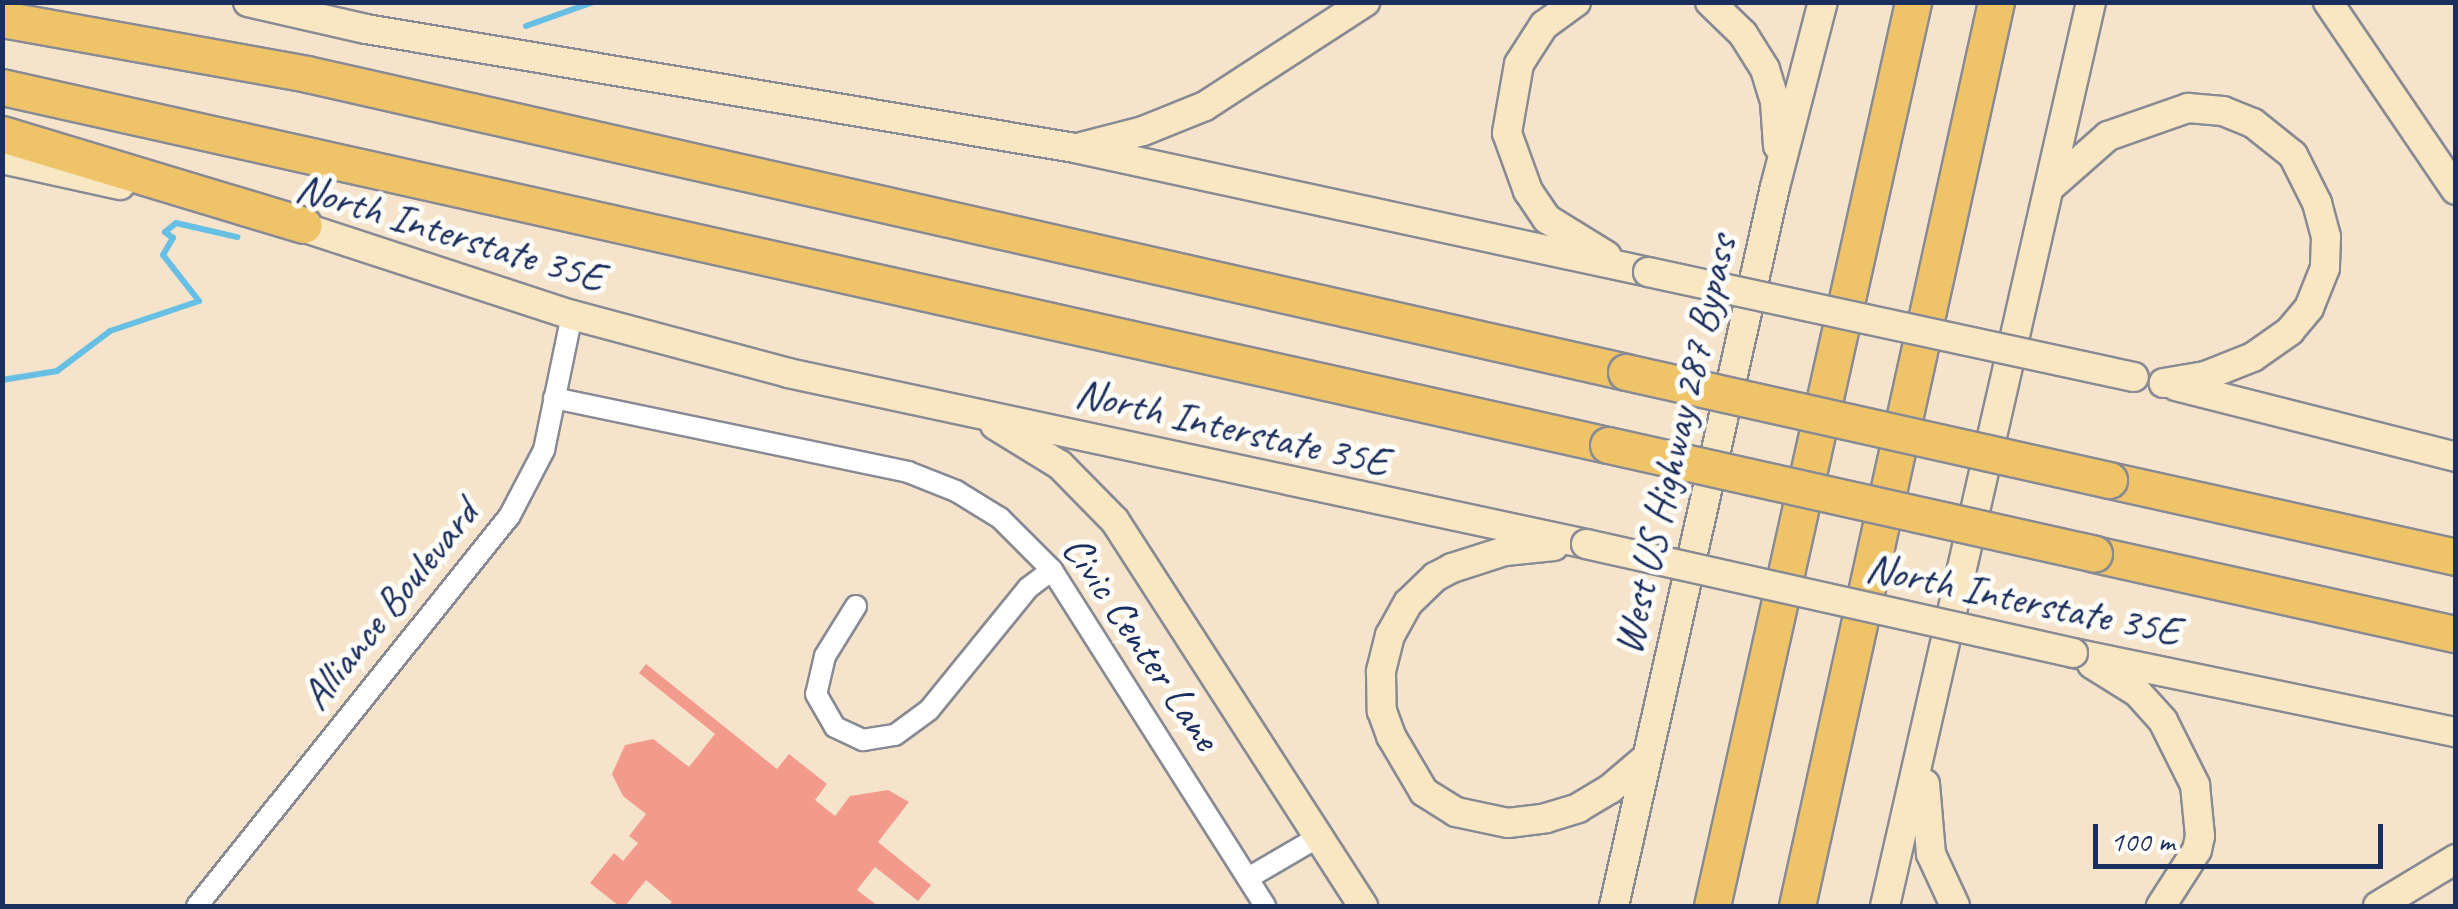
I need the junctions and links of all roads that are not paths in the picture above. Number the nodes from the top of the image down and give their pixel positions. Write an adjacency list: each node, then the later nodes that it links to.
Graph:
1 (248, 2): 13 (main road)
2 (1365, 2): 13 (main road)
3 (1576, 2): 19 (main road)
4 (1710, 2): 15 (main road)
5 (1823, 2): 15 (main road, West US Highway 287 Bypass)
6 (1913, 2): 41 (highway)
7 (1996, 2): 42 (highway)
8 (2091, 2): 16 (main road)
9 (2328, 2): 17 (main road)
10 (2, 19): 26 (highway, bridge)
11 (2, 87): 29 (highway, bridge)
12 (2, 134): 18 (highway)
13 (1075, 148): 19 (main road)
14 (2, 160): 18 (main road, North Interstate 35E)
15 (1775, 187): 33 (main road, West US Highway 287 Bypass)
16 (2049, 188): 21 (main road); 32 (main road)
17 (2456, 190)
18 (304, 225): 20 (main road, North Interstate 35E)
19 (1637, 269): 21 (main road, bridge)
20 (572, 315): 22 (street, Alliance Boulevard); 23 (main road, North Interstate 35E)
21 (2164, 383): 24 (main road)
22 (554, 398): 27 (street, Civic Center Lane); 37 (street, Alliance Boulevard)
23 (968, 410): 25 (main road, North Interstate 35E); 34 (main road)
24 (2456, 457)
25 (1586, 544): 30 (main road, North Interstate 35E, bridge); 33 (main road)
26 (2456, 558)
27 (1052, 570): 28 (street); 36 (street, Civic Center Lane)
28 (856, 606)
29 (2456, 634)
30 (2073, 653): 31 (main road, North Interstate 35E); 45 (main road)
31 (2456, 732)
32 (1925, 743): 43 (main road); 44 (main road)
33 (1645, 759): 40 (main road, West US Highway 287 Bypass)
34 (1320, 836): 36 (street); 39 (main road)
35 (2456, 858): 46 (main road)
36 (1248, 878): 38 (street, Civic Center Lane)
37 (197, 906)
38 (1265, 906)
39 (1363, 906)
40 (1614, 906)
41 (1712, 906)
42 (1797, 906)
43 (1885, 906)
44 (1955, 906)
45 (2161, 906)
46 (2378, 906)

